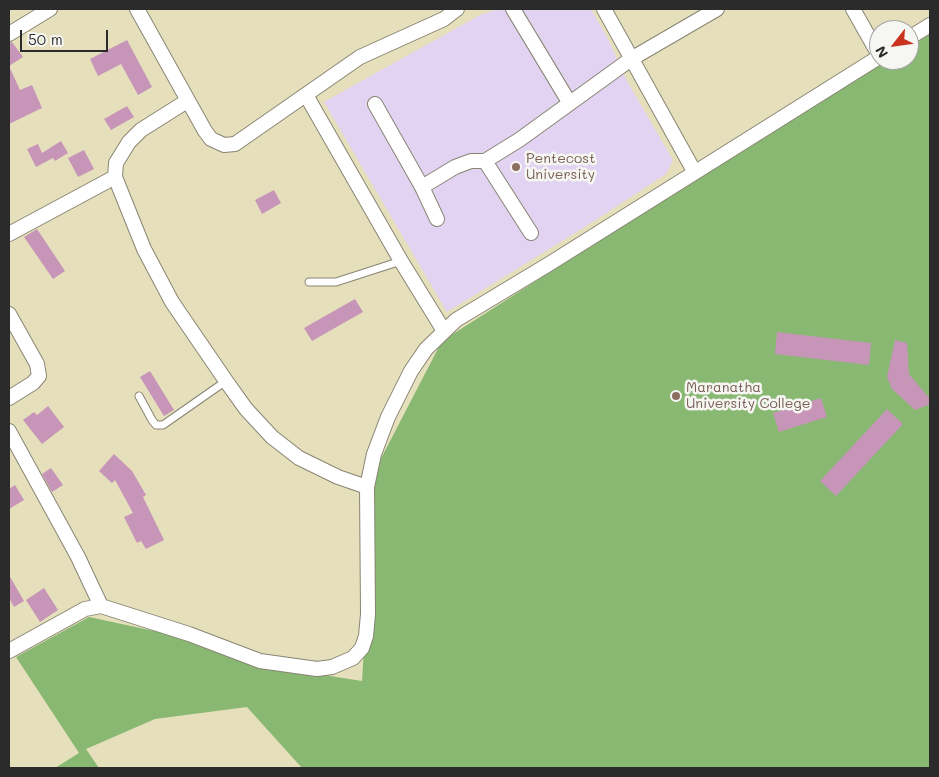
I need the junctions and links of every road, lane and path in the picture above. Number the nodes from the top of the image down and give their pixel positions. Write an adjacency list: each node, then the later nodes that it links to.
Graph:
1 (50, 9): 10 (street)
2 (137, 9): 15 (street)
3 (457, 9): 14 (street)
4 (513, 9): 16 (street)
5 (604, 9): 12 (street)
6 (717, 9): 12 (street)
7 (853, 9): 11 (street)
8 (930, 24): 9 (street)
9 (919, 31)
10 (9, 34)
11 (869, 38)
12 (631, 59): 16 (street); 19 (street)
13 (869, 62): 19 (street)
14 (306, 95): 15 (street); 25 (street)
15 (187, 101): 20 (street)
16 (569, 102): 18 (street)
17 (375, 104): 21 (street)
18 (485, 161): 21 (street); 24 (street)
19 (694, 171): 28 (street)
20 (115, 177): 23 (street); 29 (street)
21 (422, 187): 22 (street)
22 (437, 219)
23 (9, 234)
24 (531, 234)
25 (401, 262): 26 (lane); 28 (street)
26 (308, 282)
27 (9, 314): 31 (street)
28 (444, 331): 33 (street)
29 (226, 381): 30 (lane); 33 (street)
30 (139, 396)
31 (9, 398)
32 (9, 431): 34 (street)
33 (368, 487): 34 (street)
34 (101, 606): 35 (street)
35 (9, 651)

